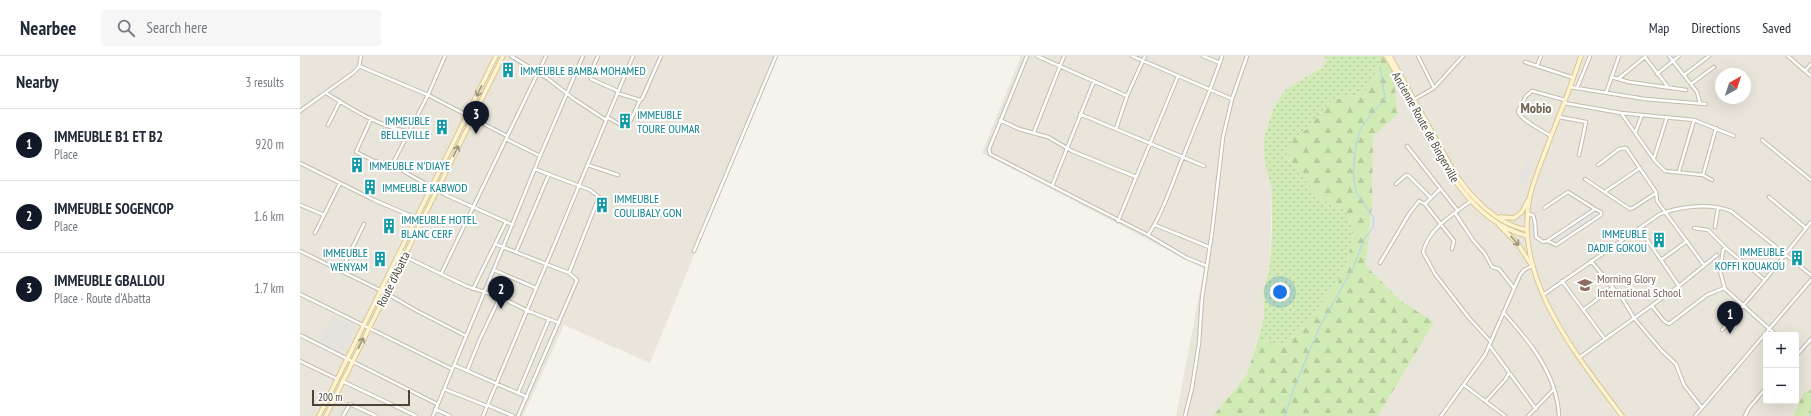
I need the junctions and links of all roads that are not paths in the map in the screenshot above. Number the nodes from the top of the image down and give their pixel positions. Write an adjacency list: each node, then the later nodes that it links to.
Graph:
1 (361, 56): 38 (street)
2 (444, 56): 63 (street)
3 (496, 56): 76 (street, Route d'Abatta, one-way to 76)
4 (503, 56): 81 (street, Route d'Abatta)
5 (511, 56): 43 (street)
6 (546, 56): 43 (street)
7 (583, 56): 61 (street)
8 (598, 56): 59 (street)
9 (633, 56): 59 (street)
10 (661, 56): 66 (street)
11 (776, 56): 165 (street)
12 (1027, 56): 82 (street)
13 (1037, 56): 39 (street)
14 (1064, 56): 39 (street)
15 (1132, 56): 33 (street)
16 (1145, 56): 33 (street)
17 (1203, 56): 36 (street)
18 (1222, 56): 36 (street)
19 (1247, 56): 65 (street)
20 (1386, 56): 67 (street, Ancienne Route de Bingerville)
21 (1390, 56): 67 (street, Ancienne Route de Bingerville)
22 (1418, 56): 54 (street)
23 (1463, 56): 54 (street, Ancienne Route de Bingerville)
24 (1541, 56): 40 (street)
25 (1581, 56): 49 (street)
26 (1590, 56): 55 (street)
27 (1619, 56): 48 (street)
28 (1669, 56): 34 (street)
29 (1678, 56): 34 (street)
30 (1710, 56): 45 (street)
31 (1788, 56): 42 (street)
32 (1645, 57): 44 (street); 50 (street)
33 (1143, 61): 46 (street); 64 (street)
34 (1672, 61): 44 (street); 45 (street)
35 (1524, 62): 40 (street)
36 (1220, 63): 57 (street)
37 (1811, 64): 42 (street)
38 (359, 66): 60 (street); 63 (street)
39 (1060, 66): 51 (street); 88 (street)
40 (1537, 66): 49 (street)
41 (1714, 67): 52 (street)
42 (1805, 71): 47 (street)
43 (538, 73): 61 (street); 92 (street)
44 (1657, 74): 56 (street)
45 (1684, 75): 52 (street)
46 (1178, 76): 57 (street); 94 (street)
47 (1811, 76)
48 (1612, 77): 50 (street); 62 (street)
49 (1574, 78): 53 (street)
50 (1618, 79): 56 (street)
51 (1094, 82): 64 (street); 74 (street)
52 (1691, 84): 70 (street)
53 (1570, 87): 55 (street); 69 (street)
54 (1434, 88): 67 (street, Ancienne Route de Bingerville)
55 (1577, 88): 62 (street)
56 (1668, 88): 58 (street)
57 (1210, 90): 65 (street); 99 (street)
58 (1686, 90)
59 (617, 92): 66 (street); 79 (street)
60 (326, 93): 68 (street); 72 (street)
61 (566, 93): 79 (street); 98 (street)
62 (1606, 93): 70 (street)
63 (428, 95): 76 (street); 87 (street)
64 (1127, 96): 86 (street)
65 (1232, 99): 161 (street)
66 (640, 100): 79 (street)
67 (1413, 100): 128 (street, Ancienne Route de Bingerville); 140 (street, Ancienne Route de Bingerville)
68 (340, 101): 80 (street); 84 (street)
69 (1565, 102): 73 (street); 77 (street); 90 (street)
70 (1700, 103): 71 (street)
71 (1706, 104)
72 (300, 111)
73 (1621, 113): 75 (street); 89 (street)
74 (1080, 114): 86 (street); 96 (street)
75 (1642, 115): 78 (street); 89 (street)
76 (467, 116): 81 (street); 118 (street, Route d'Abatta)
77 (1559, 117): 90 (street); 97 (street)
78 (1667, 117): 83 (street); 100 (street)
79 (606, 118): 103 (street)
80 (371, 119): 87 (street); 102 (street)
81 (471, 119): 92 (street); 122 (street, Route d'Abatta, one-way to 81)
82 (1000, 120): 88 (street); 120 (street)
83 (1694, 120): 85 (street); 108 (street)
84 (328, 124)
85 (1716, 128): 91 (street); 110 (street)
86 (1116, 129): 94 (street)
87 (409, 132): 102 (street)
88 (1034, 132): 96 (street)
89 (1635, 133): 100 (street)
90 (1551, 136): 125 (street)
91 (1734, 136)
92 (506, 138): 98 (street); 131 (street)
93 (1762, 140): 115 (street)
94 (1149, 143): 99 (street); 112 (street)
95 (1407, 146): 121 (street)
96 (1068, 149): 112 (street); 120 (street)
97 (1579, 155)
98 (540, 156): 107 (street)
99 (1182, 158): 105 (street); 149 (street)
100 (1654, 159): 108 (street)
101 (300, 163): 116 (street)
102 (392, 165): 118 (street)
103 (588, 165): 111 (street); 119 (street)
104 (1598, 165): 106 (street)
105 (1204, 166)
106 (1640, 168): 123 (street); 124 (street)
107 (535, 169): 109 (street); 148 (street)
108 (1679, 172): 110 (street)
109 (549, 174): 119 (street); 167 (street)
110 (1703, 175): 114 (street)
111 (618, 176)
112 (1136, 177): 143 (street)
113 (1585, 179): 123 (street)
114 (1712, 180)
115 (1811, 180)
116 (340, 183): 139 (street); 141 (street)
117 (1396, 184): 127 (street)
118 (432, 186): 122 (street); 141 (street, Route d'Abatta)
119 (578, 186): 174 (street); 180 (street)
120 (1052, 186): 143 (street)
121 (1440, 189): 127 (street); 135 (street)
122 (437, 190): 131 (street); 170 (street, Route d'Abatta)
123 (1606, 191): 124 (street)
124 (1656, 192): 136 (street)
125 (1530, 195): 138 (street); 140 (street)
126 (1769, 197): 153 (street)
127 (1431, 198): 129 (street)
128 (1471, 201): 135 (street); 142 (street, Ancienne Route de Bingerville)
129 (1425, 204): 146 (street); 173 (street)
130 (300, 205): 139 (street)
131 (474, 207): 144 (street); 181 (street)
132 (1544, 208): 134 (street)
133 (1718, 208): 136 (street); 150 (street); 168 (street)
134 (1595, 209): 158 (street); 158 (street)
135 (1458, 211): 137 (street)
136 (1666, 212): 151 (street); 159 (street)
137 (1455, 213): 146 (street); 188 (street)
138 (1528, 214): 154 (street); 158 (street)
139 (324, 215): 155 (street)
140 (1496, 216): 154 (street, Ancienne Route de Bingerville)
141 (416, 218): 192 (street, Route d'Abatta)
142 (1493, 220): 157 (street, Ancienne Route de Bingerville); 177 (street, one-way to 177)
143 (1118, 221): 156 (street)
144 (506, 222): 148 (street); 160 (street)
145 (1811, 222): 153 (street)
146 (1440, 223): 164 (street); 215 (street)
147 (364, 224): 179 (street)
148 (513, 225): 162 (street)
149 (1155, 225): 156 (street); 161 (street)
150 (1715, 227)
151 (1639, 228): 171 (street); 172 (street)
152 (1694, 228): 163 (street)
153 (1806, 228): 168 (street)
154 (1527, 230): 157 (street)
155 (315, 233)
156 (1148, 235): 176 (street)
157 (1528, 236): 177 (street)
158 (1547, 241)
159 (1687, 241): 171 (street); 175 (street)
160 (495, 244): 162 (street); 191 (street)
161 (1209, 247): 176 (street)
162 (503, 248): 167 (street); 178 (street)
163 (1726, 248): 183 (street); 190 (street)
164 (1452, 249)
165 (694, 251)
166 (300, 252): 179 (street)
167 (516, 252): 174 (street)
168 (1785, 254): 182 (street); 183 (street)
169 (1717, 255): 175 (street)
170 (404, 256): 181 (street); 193 (street, Route d'Abatta)
171 (1661, 260): 186 (street)
172 (1591, 261): 185 (street); 189 (street)
173 (1380, 263)
174 (547, 265): 180 (street); 187 (street)
175 (1704, 265): 186 (street)
176 (1207, 266): 250 (street)
177 (1532, 266): 188 (street); 196 (street)
178 (494, 270): 187 (street); 194 (street)
179 (342, 271): 192 (street)
180 (570, 273): 205 (street)
181 (441, 274): 191 (street)
182 (1811, 275)
183 (1765, 280): 198 (street)
184 (1811, 280): 208 (street)
185 (1562, 282): 196 (street); 201 (street)
186 (1679, 286): 199 (street)
187 (536, 288): 200 (street)
188 (1514, 288): 202 (street)
189 (1612, 288): 201 (street); 203 (street)
190 (1724, 288): 198 (street); 199 (street)
191 (473, 289): 194 (street)
192 (381, 291): 193 (street); 206 (street, Route d'Abatta)
193 (386, 293): 207 (street, Route d'Abatta); 212 (street)
194 (484, 293): 197 (street); 212 (street)
195 (300, 294): 206 (street)
196 (1542, 295): 217 (street)
197 (500, 297): 200 (street); 223 (street)
198 (1742, 305): 208 (street); 209 (street)
199 (1652, 306): 203 (street)
200 (526, 310): 204 (street); 227 (street)
201 (1583, 310): 213 (street)
202 (1503, 312): 215 (street); 230 (street)
203 (1634, 318): 213 (street); 237 (street)
204 (549, 319): 205 (street); 232 (street)
205 (559, 323): 233 (street)
206 (363, 326): 207 (street); 218 (street, Route d'Abatta)
207 (368, 329): 220 (street, Route d'Abatta, one-way to 207); 222 (street)
208 (1770, 329): 210 (street); 237 (street)
209 (1722, 330)
210 (1773, 332)
211 (300, 335): 218 (street)
212 (466, 336): 221 (street)
213 (1604, 338): 217 (street)
214 (1811, 339): 216 (street)
215 (1490, 344): 224 (street); 228 (street)
216 (1799, 353)
217 (1580, 357): 255 (street)
218 (348, 359): 220 (street); 225 (street, Route d'Abatta)
219 (300, 360): 225 (street)
220 (353, 361): 226 (street, Route d'Abatta); 235 (street)
221 (454, 365): 222 (street); 223 (street)
222 (452, 369): 229 (street)
223 (467, 371): 227 (street)
224 (1509, 373): 234 (street); 239 (street)
225 (337, 379): 240 (street, Route d'Abatta)
226 (342, 381): 241 (street, Route d'Abatta); 244 (street)
227 (496, 383): 232 (street); 236 (street)
228 (1464, 385): 234 (street); 251 (street)
229 (444, 389): 235 (street); 236 (street)
230 (1554, 389): 239 (street); 254 (street)
231 (1763, 392): 257 (street)
232 (518, 393): 233 (street)
233 (527, 397): 249 (street)
234 (1486, 401): 252 (street)
235 (437, 404): 238 (street)
236 (487, 406): 247 (street); 248 (street)
237 (1702, 408): 256 (street)
238 (436, 409): 245 (street); 246 (street)
239 (1536, 409): 253 (street)
240 (319, 416)
241 (326, 416)
242 (343, 416): 243 (street)
243 (376, 416)
244 (416, 416)
245 (433, 416)
246 (448, 416)
247 (483, 416)
248 (513, 416)
249 (518, 416)
250 (1185, 416)
251 (1441, 416)
252 (1505, 416)
253 (1528, 416)
254 (1559, 416)
255 (1622, 416)
256 (1695, 416)
257 (1745, 416)

